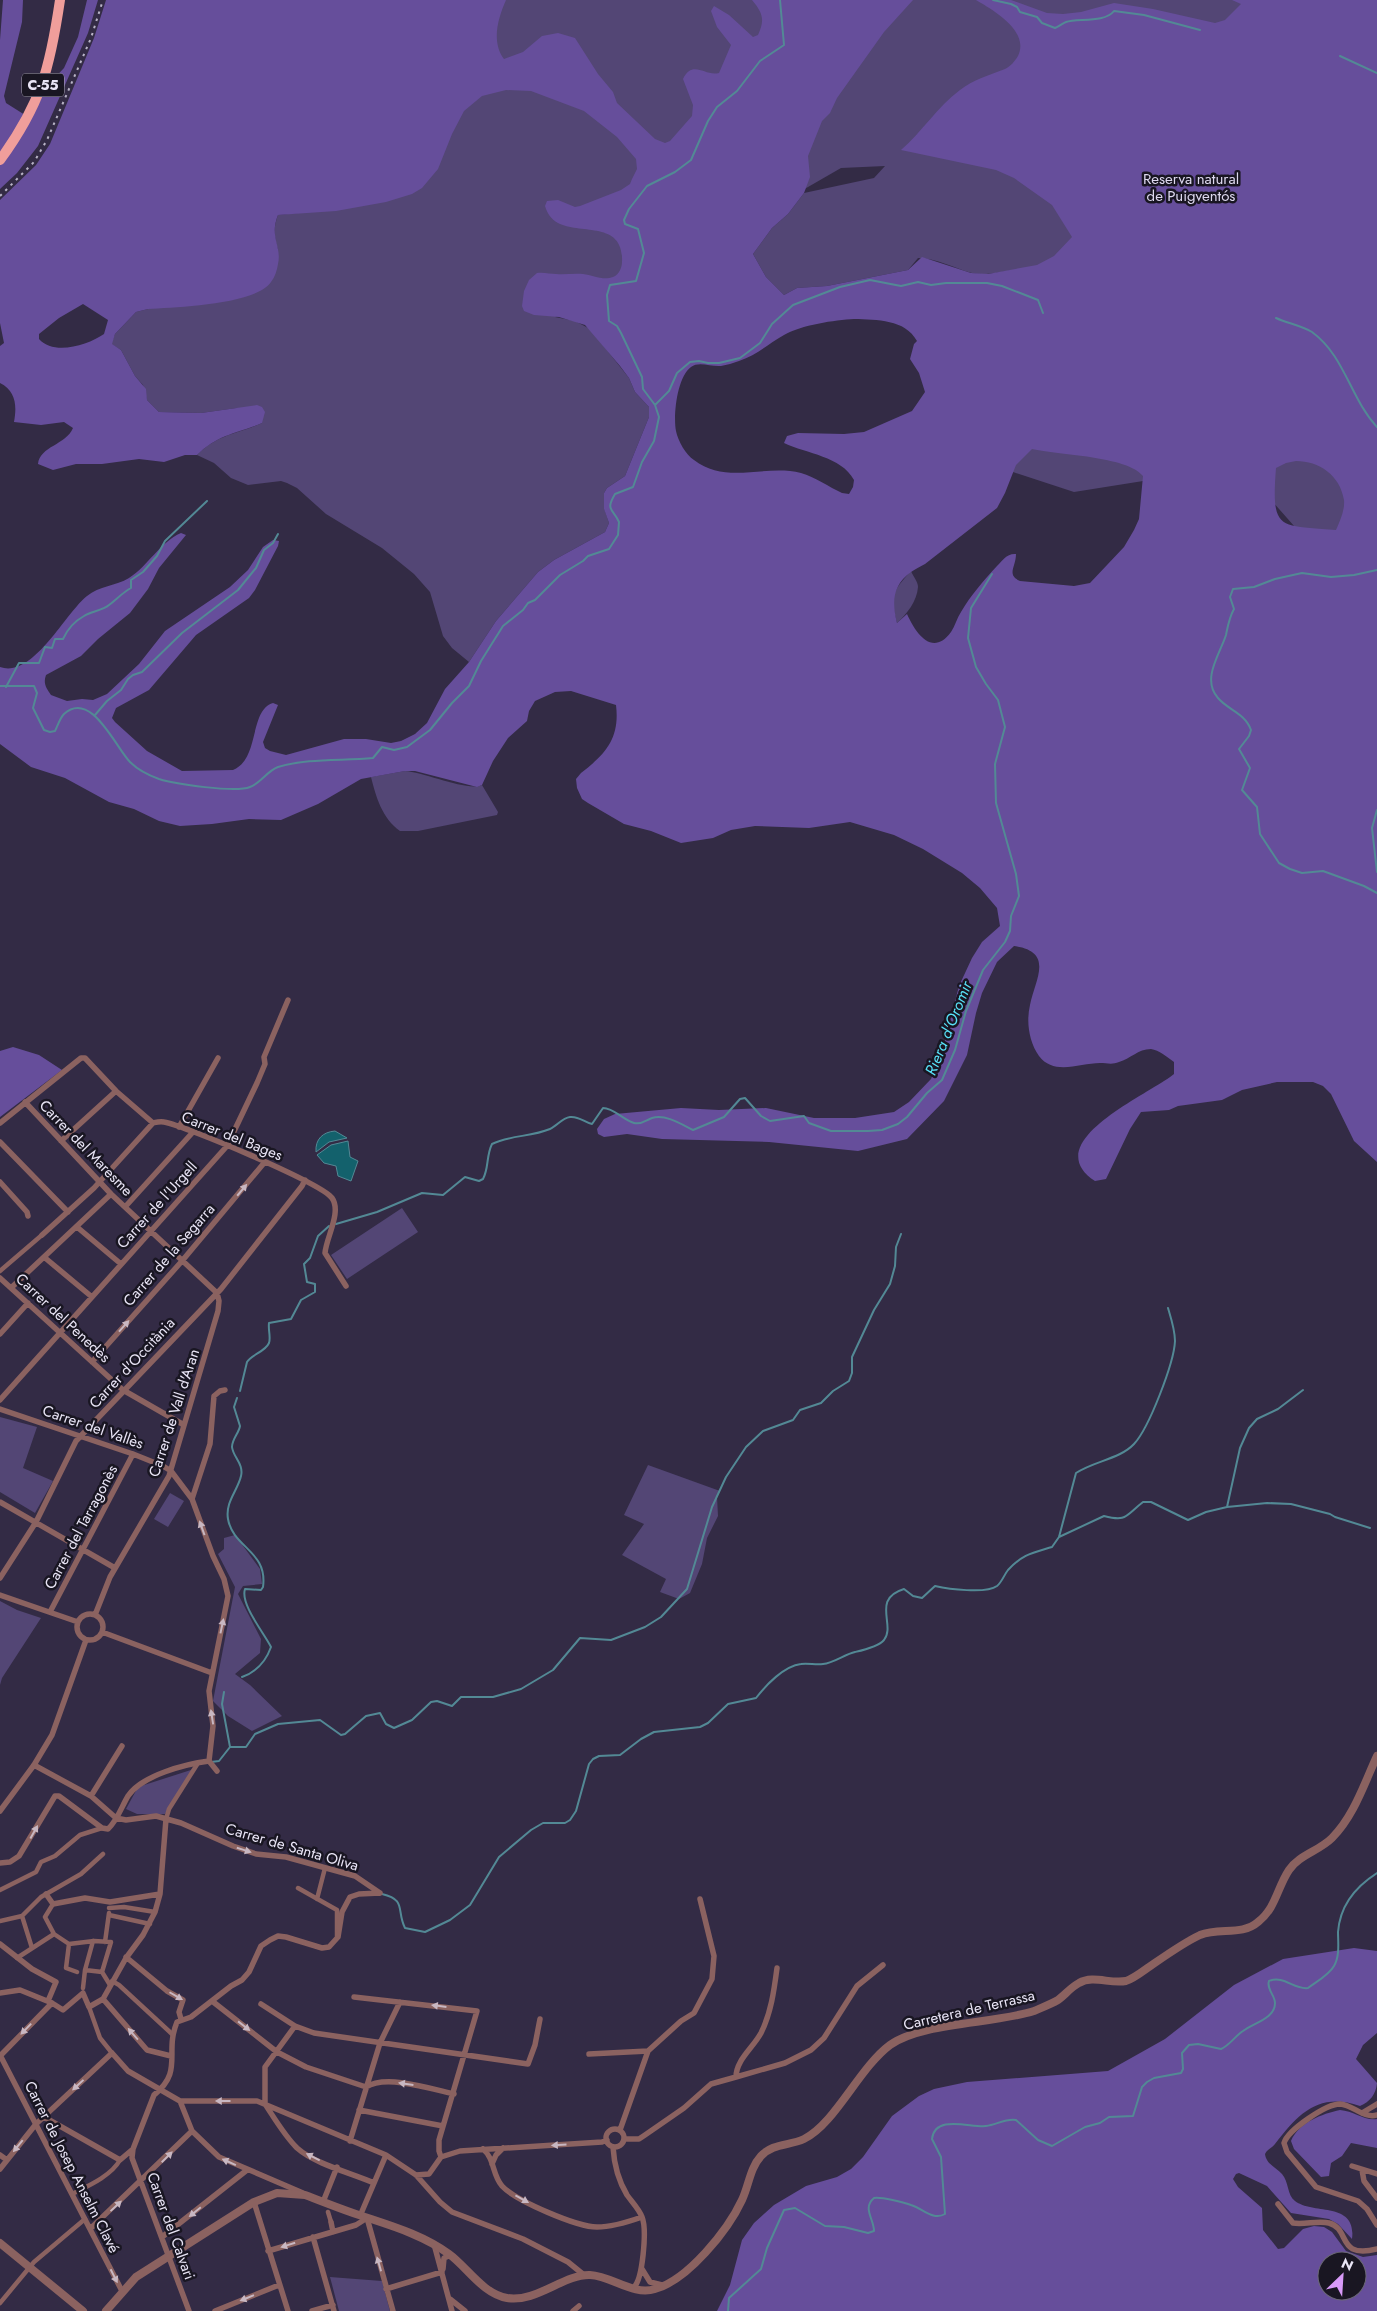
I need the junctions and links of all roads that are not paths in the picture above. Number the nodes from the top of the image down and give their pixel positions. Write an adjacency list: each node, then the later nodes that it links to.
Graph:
1 (55, 0): 3 (highway, C-55)
2 (60, 0): 4 (highway, C-55)
3 (0, 153)
4 (0, 160)
5 (288, 1000): 15 (street, Carrer de l'Urgell)
6 (218, 1058): 11 (street)
7 (116, 1091): 8 (street); 10 (street); 13 (street)
8 (25, 1102): 9 (street); 13 (street, Carrer del Maresme)
9 (0, 1122)
10 (153, 1123): 11 (street, Carrer del Bages); 18 (street)
11 (179, 1127): 12 (street, Carrer del Bages)
12 (193, 1132): 15 (street, Carrer del Bages); 21 (street)
13 (61, 1141): 18 (street, Carrer del Maresme)
14 (0, 1142): 22 (street)
15 (227, 1146): 16 (street, Carrer del Bages); 25 (street, Carrer de l'Urgell)
16 (264, 1163): 17 (street, Carrer del Bages); 28 (street, Carrer de la Segarra, one-way to 16)
17 (305, 1180): 32 (street, Carrer del Bages); 34 (street, Carrer d'Occitània)
18 (99, 1181): 20 (street, Carrer del Maresme); 22 (street)
19 (0, 1182): 23 (street)
20 (111, 1194): 21 (street, Carrer del Maresme); 24 (street)
21 (125, 1207): 25 (street, Carrer del Maresme)
22 (68, 1212): 26 (street)
23 (28, 1216)
24 (77, 1227): 27 (street); 29 (street)
25 (150, 1231): 28 (street, Carrer del Maresme); 29 (street, Carrer de l'Urgell)
26 (42, 1235): 30 (street)
27 (44, 1258): 33 (street); 35 (street)
28 (182, 1261): 34 (street, Carrer del Maresme); 39 (street, Carrer de la Segarra, one-way to 28)
29 (121, 1264): 35 (street, Carrer de l'Urgell)
30 (0, 1271)
31 (0, 1278): 33 (street, Carrer del Penedès)
32 (346, 1286)
33 (12, 1287): 36 (street, Carrer del Penedès)
34 (217, 1293): 40 (street, Carrer d'Occitània); 44 (street, Carrer de Vall d'Aran)
35 (92, 1297): 38 (street, Carrer de l'Urgell)
36 (28, 1303): 37 (street); 38 (street, Carrer del Penedès)
37 (0, 1334)
38 (61, 1334): 39 (street, Carrer del Penedès); 42 (street, Carrer de l'Urgell)
39 (92, 1362): 40 (street, Carrer del Penedès)
40 (123, 1390): 44 (street, Carrer del Penedès); 45 (street, Carrer d'Occitània)
41 (226, 1390): 48 (street)
42 (0, 1400)
43 (0, 1409): 45 (street, Carrer del Vallès)
44 (184, 1425): 47 (street, Carrer de Vall d'Aran)
45 (80, 1436): 46 (street, Carrer del Vallès); 50 (street, Carrer d'Occitània)
46 (133, 1454): 47 (street, Carrer del Vallès); 51 (street, Carrer del Tarragonès)
47 (171, 1471): 48 (street, Carrer del Vallès); 52 (street, Carrer de Vall d'Aran)
48 (192, 1499): 60 (street, Carrer del Vallès, one-way to 48)
49 (0, 1502): 50 (street)
50 (36, 1522): 51 (street); 53 (street, Carrer d'Occitània)
51 (84, 1550): 52 (street); 55 (street, Carrer del Tarragonès)
52 (115, 1568): 56 (street, Carrer de Vall d'Aran)
53 (0, 1578)
54 (0, 1595): 55 (street)
55 (50, 1612): 57 (street)
56 (95, 1615): 57 (street); 58 (street)
57 (78, 1622): 59 (street)
58 (102, 1632): 59 (street); 60 (street)
59 (86, 1640): 65 (street)
60 (212, 1673): 63 (street, Carrer del Vallès, one-way to 60)
61 (122, 1746): 67 (street)
62 (1377, 1756): 193 (street, Carretera de Terrassa)
63 (209, 1761): 64 (street); 66 (street)
64 (198, 1763): 69 (street); 70 (street)
65 (34, 1765): 67 (street); 68 (street)
66 (217, 1771)
67 (91, 1796): 69 (street)
68 (0, 1811)
69 (116, 1818): 70 (street, Carrer de Santa Oliva); 71 (street)
70 (166, 1819): 74 (street, Carrer de Santa Oliva, one-way to 74); 78 (street)
71 (102, 1828): 73 (street, one-way to 71); 76 (street)
72 (103, 1854): 77 (street)
73 (0, 1863)
74 (325, 1868): 79 (street); 89 (street, Carrer de Santa Oliva)
75 (298, 1888): 79 (street)
76 (0, 1890)
77 (46, 1894): 81 (street); 85 (street)
78 (160, 1894): 82 (street); 83 (street)
79 (317, 1899): 89 (street)
80 (700, 1899): 117 (street)
81 (53, 1904): 82 (street); 88 (street)
82 (110, 1905): 83 (street); 84 (street)
83 (155, 1912): 87 (street)
84 (108, 1915): 87 (street); 91 (street)
85 (22, 1916): 86 (street); 94 (street)
86 (0, 1921)
87 (150, 1924): 95 (street)
88 (54, 1934): 93 (street); 94 (street)
89 (338, 1937): 107 (street)
90 (94, 1941): 91 (street); 93 (street); 101 (street)
91 (105, 1942): 100 (street)
92 (0, 1944): 96 (street)
93 (69, 1944): 99 (street)
94 (32, 1948): 96 (street)
95 (126, 1957): 102 (street); 112 (street, one-way to 112)
96 (18, 1958): 108 (street)
97 (883, 1965): 124 (street)
98 (777, 1968): 124 (street)
99 (77, 1972)
100 (102, 1972): 101 (street); 102 (street)
101 (84, 1973): 103 (street)
102 (111, 1983): 106 (street); 115 (street)
103 (83, 1991): 108 (street); 111 (street)
104 (0, 1993): 108 (street)
105 (354, 1997): 109 (street)
106 (103, 1999): 111 (street); 123 (street, one-way to 106)
107 (212, 2001): 112 (street); 118 (street, one-way to 118)
108 (50, 2002): 122 (street, one-way to 122)
109 (400, 2002): 116 (street); 121 (street, one-way to 109)
110 (261, 2004): 114 (street)
111 (89, 2007): 119 (street)
112 (181, 2019): 115 (street)
113 (540, 2019): 121 (street)
114 (295, 2026): 116 (street); 118 (street)
115 (172, 2034): 123 (street)
116 (380, 2043): 121 (street); 125 (street)
117 (648, 2051): 120 (street); 139 (street)
118 (277, 2052): 125 (street); 129 (street)
119 (112, 2053): 126 (street); 135 (street, one-way to 135)
120 (589, 2054)
121 (465, 2055): 127 (street)
122 (0, 2056): 136 (street, Carrer de Josep Anselm Clavé)
123 (171, 2056): 126 (street)
124 (736, 2076): 142 (street)
125 (366, 2087): 127 (street, one-way to 125); 131 (street)
126 (161, 2090): 128 (street); 146 (street)
127 (454, 2094): 138 (street)
128 (180, 2101): 129 (street, one-way to 128); 140 (street)
129 (264, 2104): 134 (street); 137 (street)
130 (1377, 2104): 132 (street)
131 (359, 2110): 138 (street); 143 (street)
132 (1362, 2113): 133 (street); 177 (street)
133 (1377, 2115)
134 (290, 2116): 137 (street); 143 (street)
135 (44, 2117): 136 (street); 152 (street)
136 (36, 2124): 151 (street, one-way to 151); 167 (street, Carrer de Josep Anselm Clavé)
137 (278, 2126): 155 (street, one-way to 137)
138 (444, 2126): 150 (street)
139 (620, 2130): 141 (street); 142 (street)
140 (192, 2131): 157 (street, one-way to 140); 163 (street, one-way to 140)
141 (606, 2140): 144 (street); 145 (street, one-way to 145)
142 (624, 2140): 144 (street)
143 (350, 2141): 148 (street)
144 (613, 2147): 174 (street)
145 (503, 2148): 147 (street); 153 (street)
146 (133, 2149): 152 (street); 163 (street, Carrer del Calvari)
147 (483, 2149): 150 (street); 153 (street)
148 (386, 2154): 161 (street); 164 (street)
149 (0, 2155): 151 (street)
150 (441, 2157): 159 (street)
151 (7, 2160): 156 (street)
152 (120, 2160): 167 (street)
153 (492, 2164): 174 (street, one-way to 174)
154 (1352, 2166): 158 (street)
155 (336, 2168): 164 (street); 172 (street)
156 (0, 2169)
157 (246, 2170): 162 (street); 180 (street, one-way to 180)
158 (1362, 2170): 160 (street); 169 (street)
159 (429, 2174): 161 (street); 165 (street)
160 (1377, 2174)
161 (416, 2175): 165 (street)
162 (274, 2180): 166 (street); 168 (street)
163 (142, 2182): 178 (street, one-way to 163); 180 (street, Carrer del Calvari)
164 (374, 2183): 173 (street)
165 (429, 2189): 191 (street)
166 (277, 2193): 168 (street, Carretera de Terrassa); 170 (street)
167 (72, 2194): 175 (street, Carrer de Josep Anselm Clavé)
168 (305, 2195): 172 (street, Carretera de Terrassa)
169 (1377, 2198)
170 (254, 2202): 185 (street); 187 (street)
171 (1278, 2204): 184 (street)
172 (326, 2207): 173 (street, Carretera de Terrassa); 176 (street)
173 (364, 2217): 179 (street); 183 (street, Carretera de Terrassa); 195 (street, one-way to 173)
174 (642, 2218): 188 (street)
175 (85, 2219): 178 (street, Carrer de Josep Anselm Clavé); 189 (street)
176 (330, 2222): 179 (street)
177 (1377, 2225)
178 (90, 2230): 196 (street, Carrer de Josep Anselm Clavé, one-way to 196)
179 (333, 2232): 181 (street)
180 (162, 2237): 187 (street, Carrer del Calvari)
181 (313, 2238): 185 (street, one-way to 185); 200 (street)
182 (0, 2243): 189 (street)
183 (434, 2244): 186 (street, Carretera de Terrassa); 190 (street)
184 (1377, 2249)
185 (268, 2251): 192 (street)
186 (451, 2255): 190 (street); 191 (street, Carretera de Terrassa)
187 (170, 2257): 196 (street); 203 (street, Carrer del Calvari)
188 (641, 2266): 193 (street); 194 (street)
189 (30, 2267): 198 (street); 201 (street)
190 (443, 2274): 195 (street); 197 (street)
191 (584, 2275): 194 (street, Carretera de Terrassa)
192 (279, 2285): 204 (street, one-way to 204); 205 (street)
193 (665, 2286): 194 (street, Carretera de Terrassa)
194 (633, 2288)
195 (386, 2289): 207 (street)
196 (122, 2291): 202 (street)
197 (450, 2299): 208 (street); 209 (street)
198 (0, 2303)
199 (579, 2306): 210 (street)
200 (334, 2308): 206 (street)
201 (83, 2311)
202 (106, 2311)
203 (189, 2311)
204 (215, 2311)
205 (288, 2311)
206 (312, 2311)
207 (393, 2311)
208 (452, 2311)
209 (465, 2311)
210 (573, 2311)

